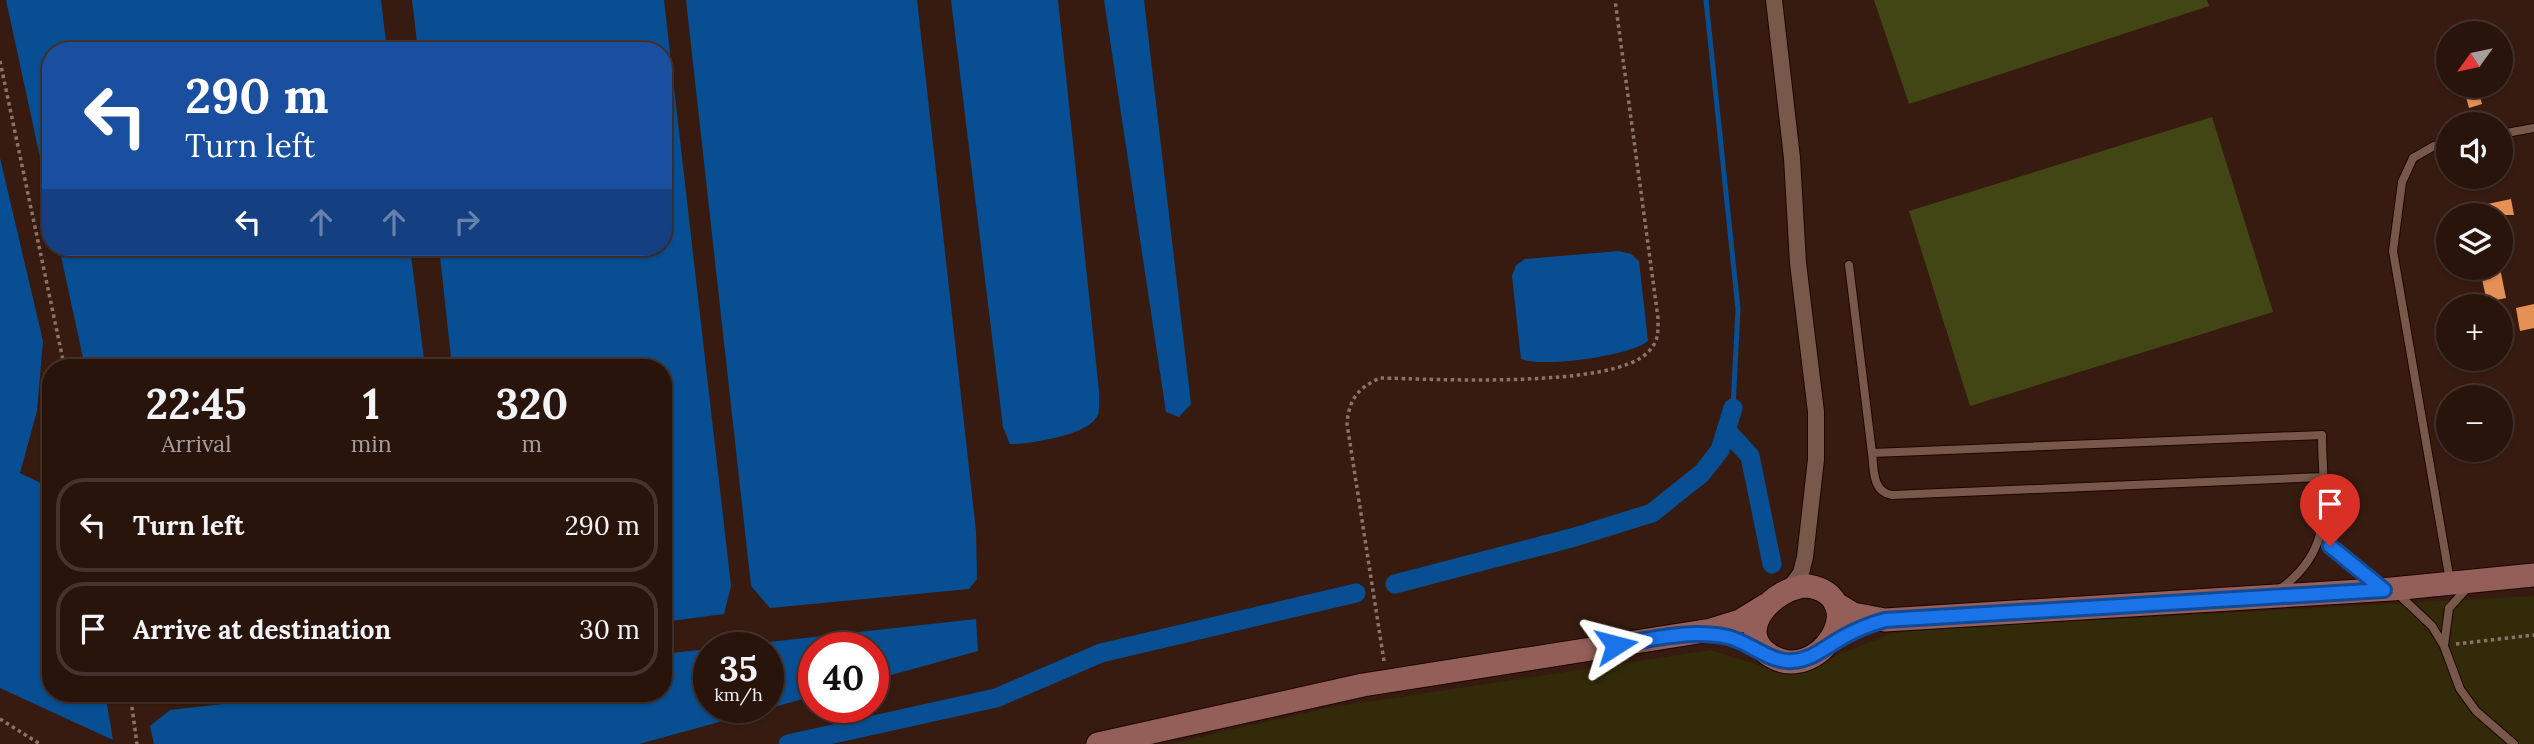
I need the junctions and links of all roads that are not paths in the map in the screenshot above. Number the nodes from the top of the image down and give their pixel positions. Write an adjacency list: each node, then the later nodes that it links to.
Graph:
1 (1773, 0): 9 (street)
2 (2534, 128): 3 (lane)
3 (2513, 132)
4 (2436, 146): 12 (lane)
5 (1849, 265): 6 (lane)
6 (1872, 453): 7 (lane); 7 (lane)
7 (2322, 477): 8 (lane)
8 (2323, 528): 15 (lane); 16 (lane)
9 (1805, 557): 13 (street); 14 (street)
10 (2534, 575): 11 (street)
11 (2475, 579): 12 (street); 21 (lane)
12 (2451, 582): 15 (street)
13 (1817, 587): 14 (street); 17 (street)
14 (1789, 589): 18 (street)
15 (2388, 590): 16 (street); 21 (lane)
16 (2264, 597): 19 (street)
17 (1835, 603): 19 (street); 22 (street)
18 (1766, 605): 20 (street); 23 (street)
19 (1885, 620): 22 (street)
20 (1692, 633): 23 (street); 24 (street)
21 (2444, 646): 25 (lane)
22 (1824, 648): 23 (street)
23 (1766, 652)
24 (1098, 744)
25 (2514, 744)

